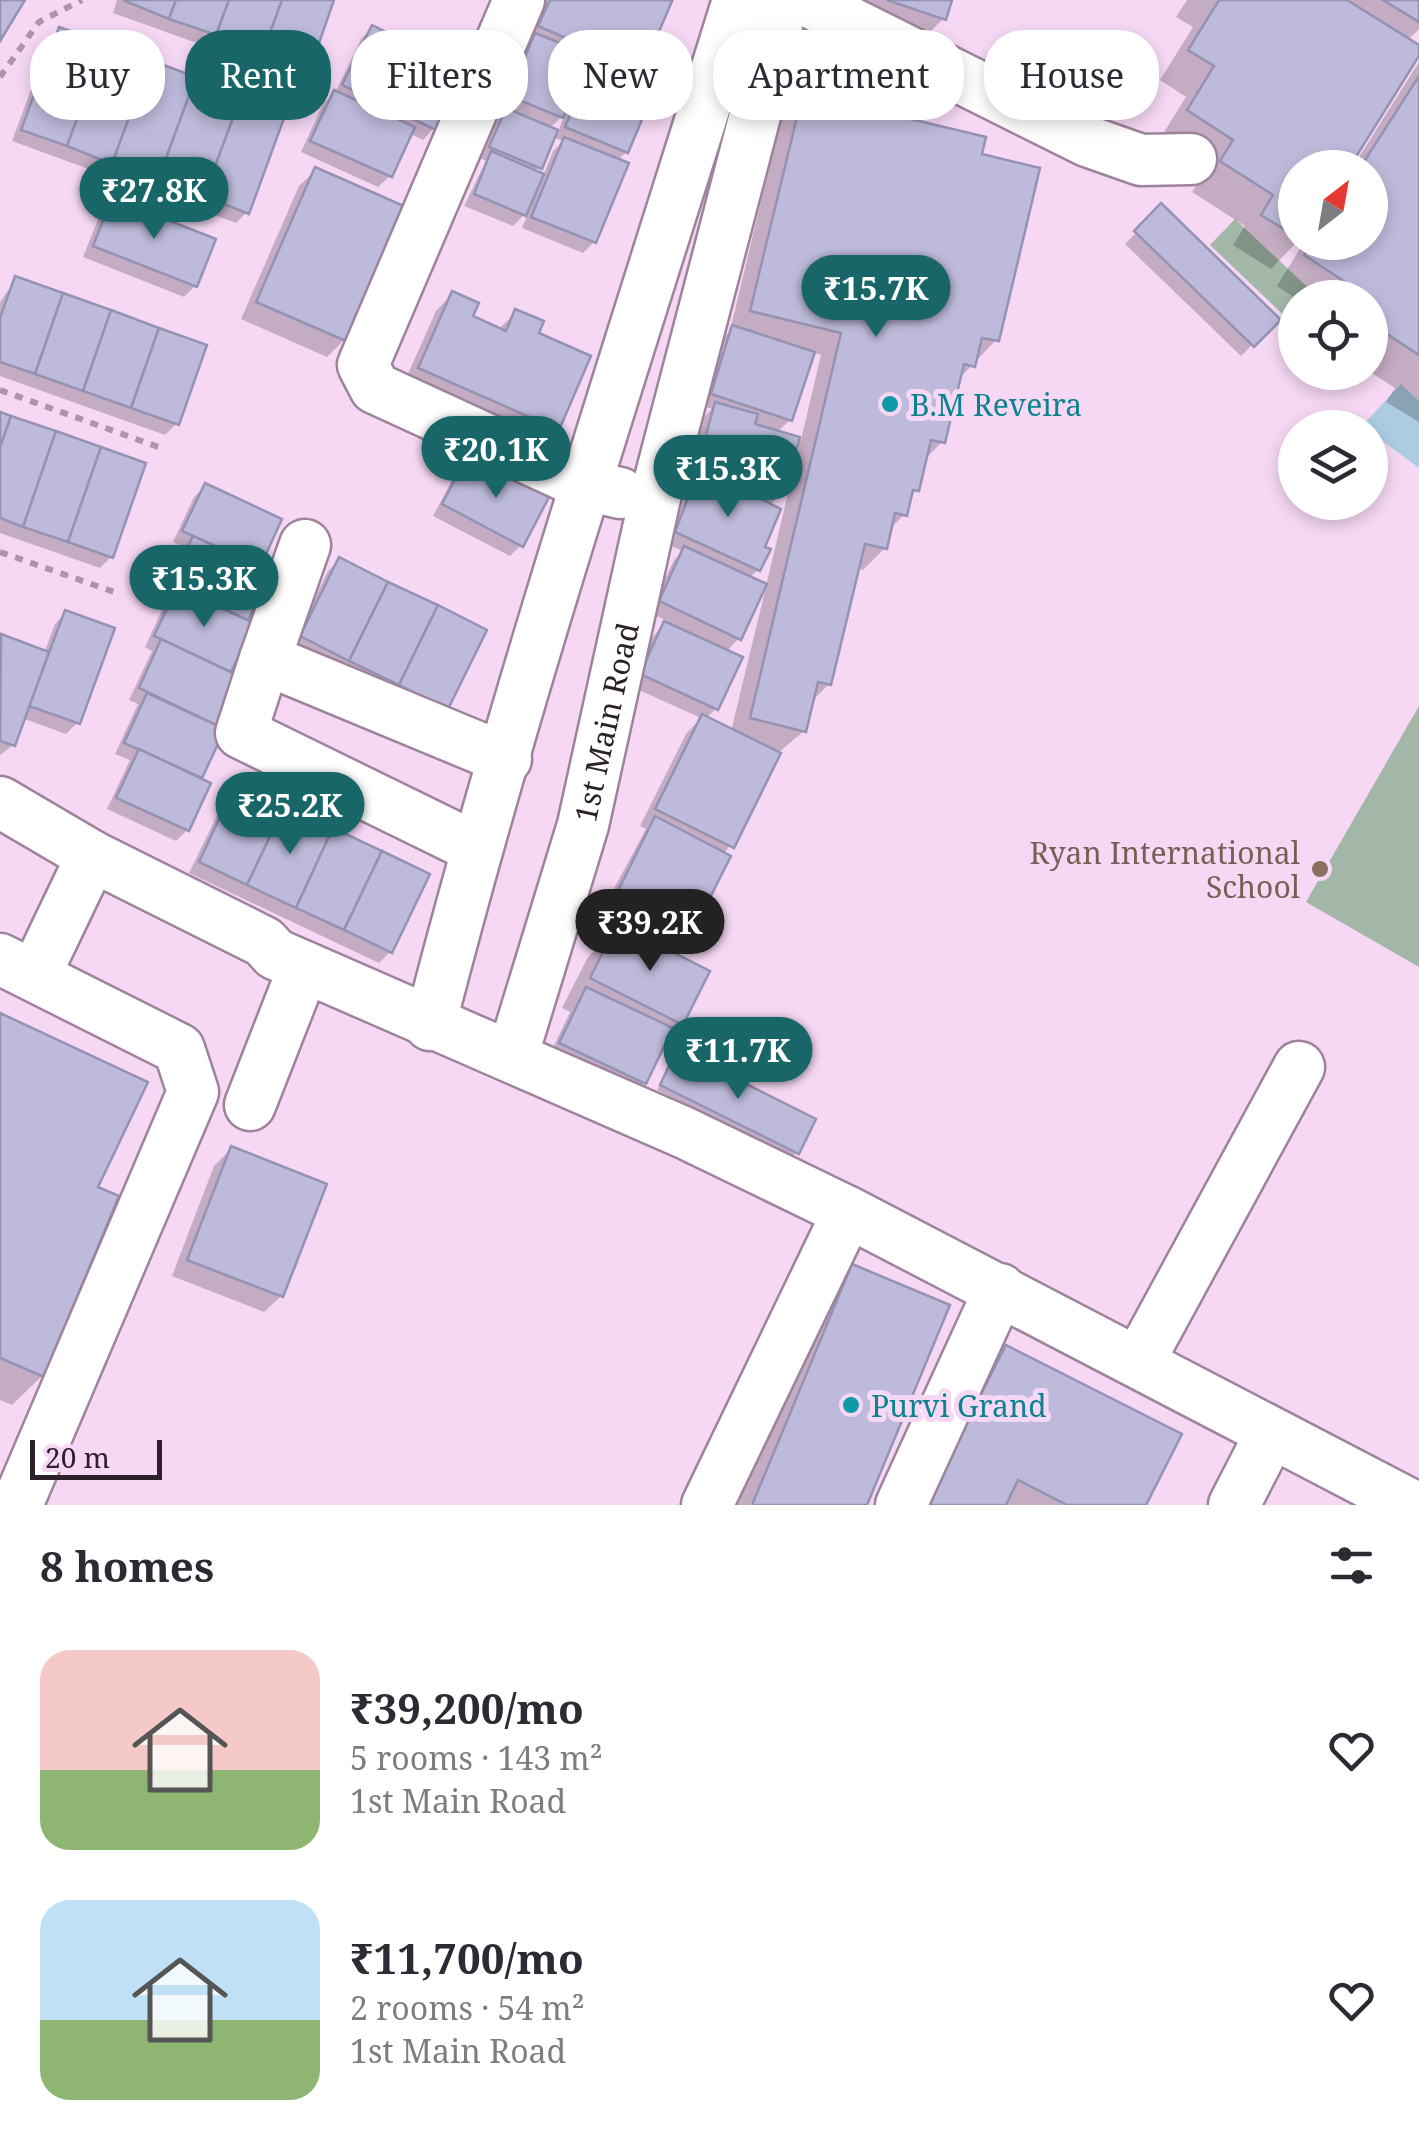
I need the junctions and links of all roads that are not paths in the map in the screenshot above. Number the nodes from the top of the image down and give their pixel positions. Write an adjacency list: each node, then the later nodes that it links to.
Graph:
1 (519, 0): 6 (street)
2 (747, 0): 6 (street)
3 (772, 0): 7 (street, 1st Main Road)
4 (805, 0): 5 (street)
5 (1191, 159)
6 (586, 486): 7 (street); 10 (street)
7 (654, 502): 18 (street, 1st Main Road)
8 (305, 545): 9 (street)
9 (265, 659): 10 (street); 13 (street)
10 (506, 759): 13 (street)
11 (0, 802): 14 (street)
12 (0, 821): 14 (street)
13 (476, 848): 17 (street)
14 (89, 864): 15 (street); 16 (street)
15 (289, 961): 17 (street); 20 (street)
16 (17, 967): 26 (street)
17 (430, 1025): 18 (street)
18 (512, 1058): 21 (street)
19 (1299, 1067): 23 (street)
20 (250, 1105)
21 (848, 1212): 22 (street); 27 (street)
22 (1000, 1289): 23 (street); 28 (street)
23 (1140, 1361): 24 (street)
24 (1271, 1433): 25 (street); 29 (street)
25 (1340, 1489): 30 (street)
26 (17, 1505)
27 (707, 1505)
28 (901, 1505)
29 (1234, 1505)
30 (1411, 1505)

